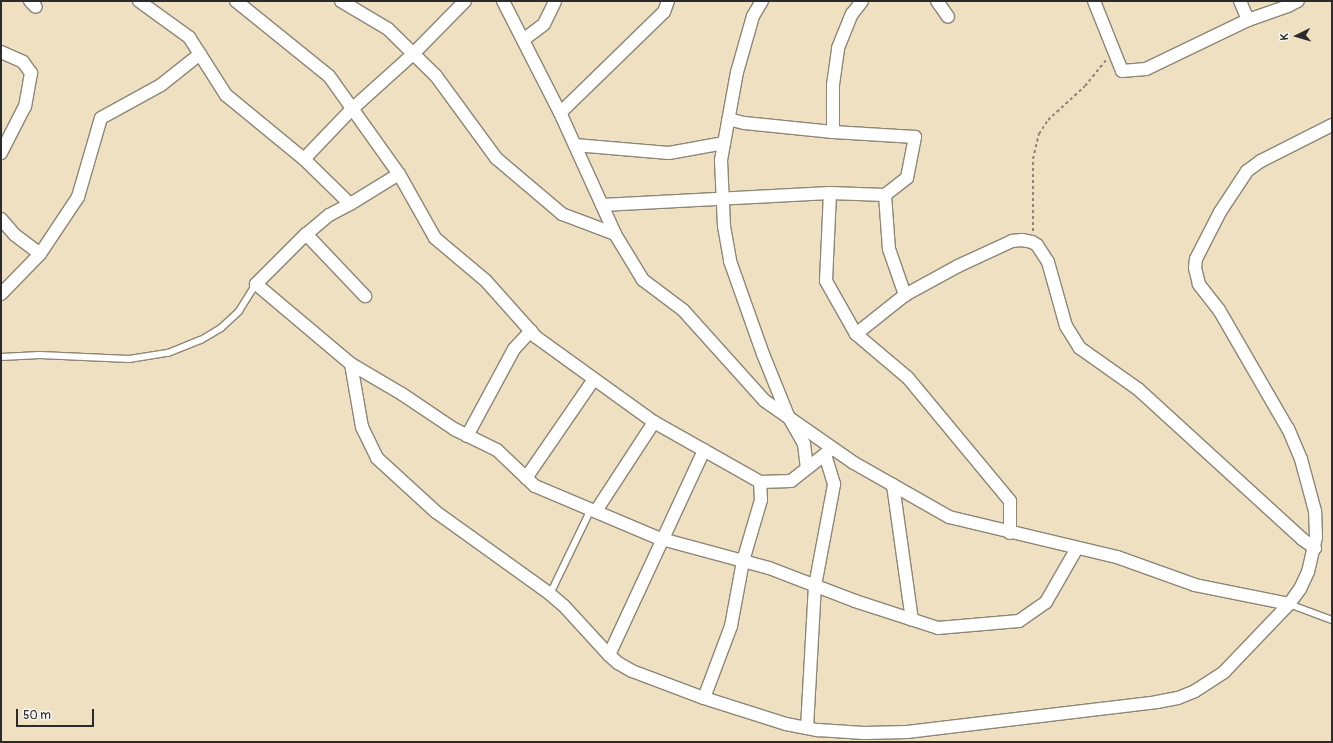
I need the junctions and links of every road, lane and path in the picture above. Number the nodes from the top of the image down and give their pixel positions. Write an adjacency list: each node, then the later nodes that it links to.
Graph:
1 (139, 1): 19 (street)
2 (236, 1): 21 (street)
3 (341, 1): 20 (street)
4 (465, 1): 20 (street)
5 (502, 1): 16 (street)
6 (555, 1): 16 (street)
7 (668, 1): 22 (street)
8 (762, 1): 23 (street)
9 (862, 1): 25 (street)
10 (937, 1): 14 (street)
11 (1094, 1): 17 (street)
12 (1240, 1): 15 (street)
13 (1298, 1): 15 (street)
14 (948, 17)
15 (1248, 20): 17 (street)
16 (523, 40): 22 (street)
17 (1113, 48): 39 (path)
18 (1, 52): 28 (street)
19 (200, 54): 29 (street); 40 (street)
20 (413, 54): 21 (street); 38 (street)
21 (352, 109): 29 (street); 30 (street)
22 (560, 113): 27 (street)
23 (728, 119): 25 (street); 26 (street)
24 (1332, 125): 63 (street)
25 (833, 132): 32 (street)
26 (724, 144): 27 (street); 33 (street)
27 (575, 145): 35 (street)
28 (1, 153)
29 (304, 159): 34 (street)
30 (399, 174): 34 (street); 45 (street)
31 (830, 193): 32 (street); 33 (street); 46 (street)
32 (885, 195): 43 (street)
33 (722, 198): 35 (street); 50 (street)
34 (350, 204): 37 (street)
35 (602, 205): 38 (street)
36 (1, 219): 40 (street)
37 (306, 234): 41 (street); 44 (street)
38 (615, 234): 50 (street)
39 (1032, 242): 43 (street); 63 (street)
40 (40, 254): 42 (street)
41 (256, 284): 47 (lane); 48 (street)
42 (1, 294)
43 (904, 294): 46 (street)
44 (364, 296)
45 (531, 330): 49 (street); 52 (street)
46 (856, 334): 60 (street)
47 (1, 357)
48 (351, 364): 52 (street); 66 (street)
49 (594, 379): 51 (street); 56 (street)
50 (788, 416): 54 (street); 55 (street)
51 (654, 422): 53 (street); 59 (street)
52 (467, 436): 56 (street)
53 (704, 450): 57 (street); 61 (street)
54 (829, 451): 55 (street); 58 (street); 65 (street)
55 (807, 468): 57 (street)
56 (526, 478): 59 (street)
57 (760, 482): 64 (street)
58 (893, 485): 60 (street); 68 (street)
59 (594, 510): 61 (street); 66 (lane)
60 (1010, 532): 62 (street)
61 (663, 540): 64 (street); 70 (street)
62 (1077, 548): 67 (street); 68 (street)
63 (1315, 548): 67 (street)
64 (743, 561): 65 (street); 71 (street)
65 (815, 586): 68 (street); 72 (street)
66 (550, 594): 70 (street)
67 (1289, 604): 69 (lane); 72 (street)
68 (912, 620)
69 (1332, 620)
70 (609, 655): 71 (street)
71 (704, 698): 72 (street)
72 (807, 728)

